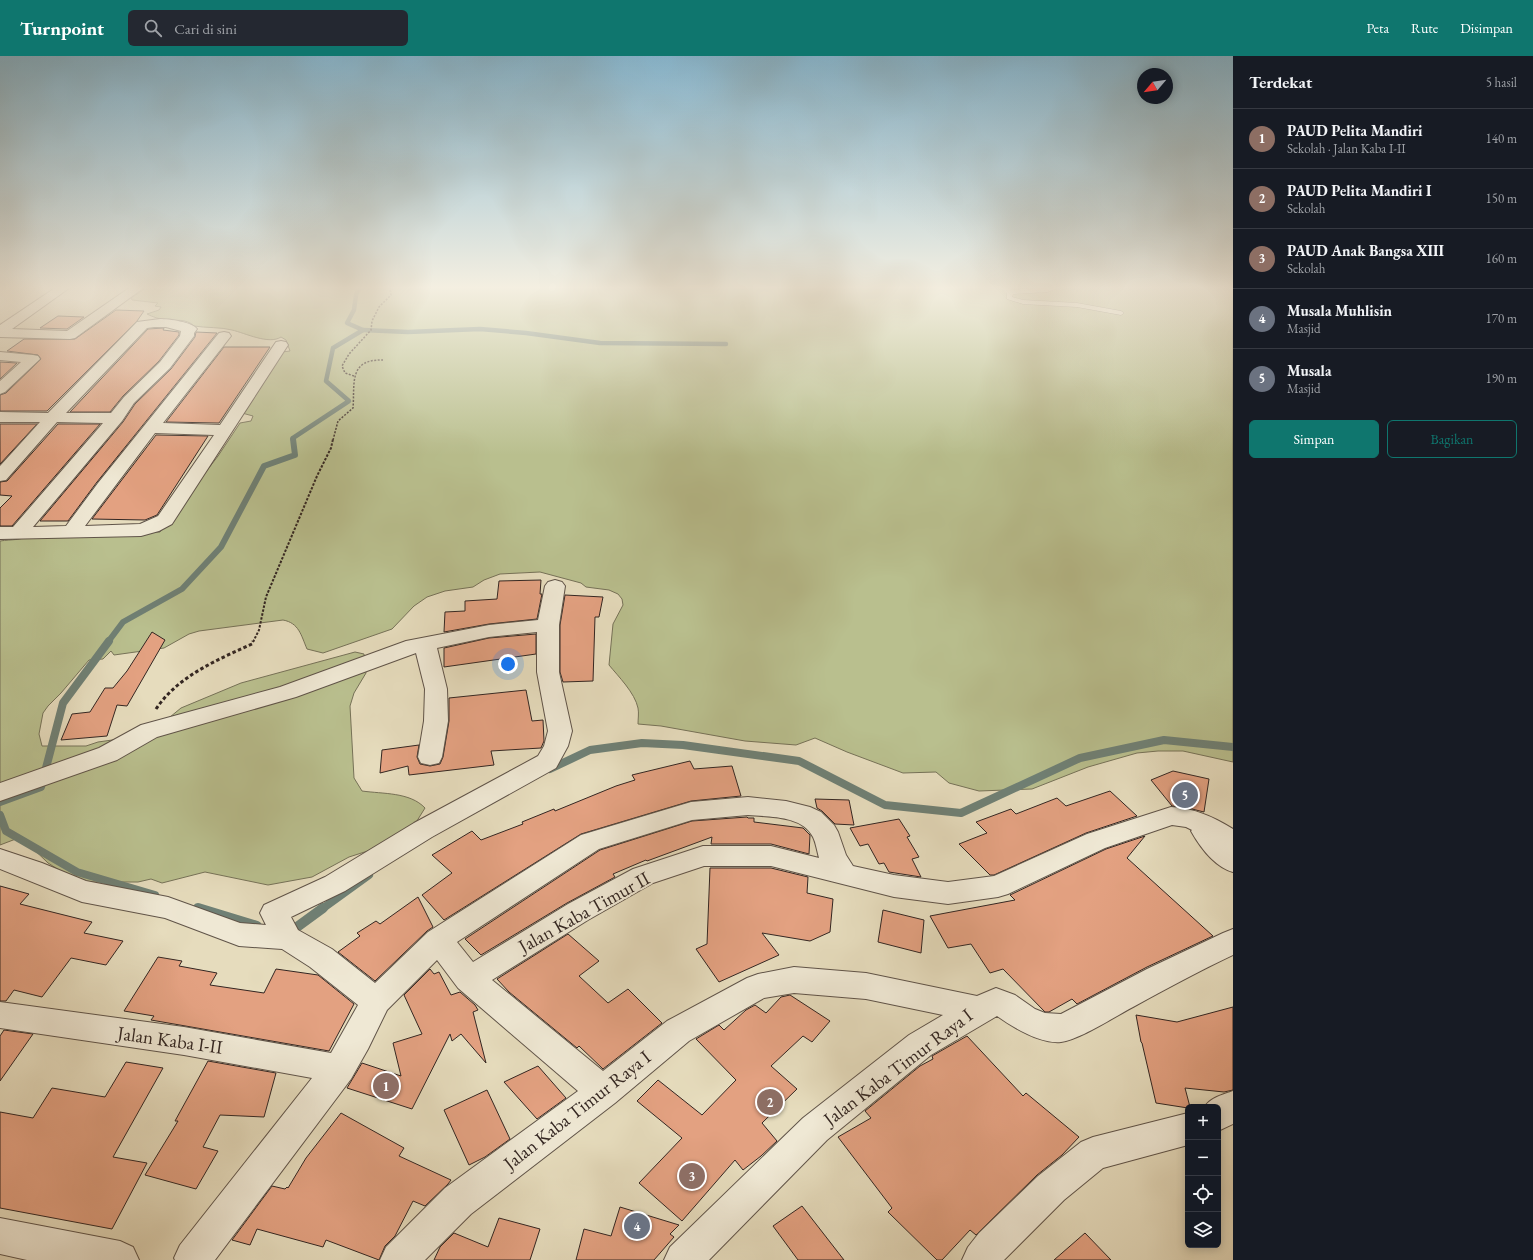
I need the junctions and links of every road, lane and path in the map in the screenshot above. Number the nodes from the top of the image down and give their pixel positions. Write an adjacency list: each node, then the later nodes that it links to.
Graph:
1 (125, 342): 11 (street)
2 (182, 342): 12 (street)
3 (219, 342): 13 (street)
4 (360, 342): 8 (path)
5 (281, 345): 14 (street)
6 (0, 356): 9 (street)
7 (383, 360): 8 (path)
8 (354, 376): 22 (path)
9 (0, 389)
10 (0, 417): 11 (street)
11 (52, 418): 12 (street); 15 (street)
12 (116, 418): 17 (street)
13 (151, 428): 14 (street); 16 (street)
14 (224, 430): 16 (street)
15 (0, 476)
16 (72, 531): 17 (street)
17 (19, 532): 18 (street)
18 (0, 533)
19 (554, 586): 20 (street)
20 (548, 625): 21 (street); 30 (street)
21 (425, 643): 22 (street); 23 (street)
22 (149, 731): 24 (street)
23 (430, 757)
24 (3, 791)
25 (1197, 820): 26 (street, Jalan Kaba Timur II); 28 (street); 29 (street, Jalan Kaba Timur II)
26 (1233, 842)
27 (0, 859): 30 (street)
28 (1233, 862)
29 (844, 874): 31 (street); 33 (street, Jalan Kaba Timur II)
30 (285, 931): 34 (street)
31 (438, 940): 33 (street); 34 (street)
32 (1233, 941): 35 (street)
33 (469, 980): 38 (street)
34 (376, 1001): 37 (street)
35 (979, 1010): 38 (street, Jalan Kaba Timur Raya I); 46 (street, Jalan Kaba Timur Raya I)
36 (0, 1015): 37 (street, Jalan Kaba I-II)
37 (339, 1069): 43 (street)
38 (603, 1092): 45 (street, Jalan Kaba Timur Raya I)
39 (1233, 1106): 40 (street)
40 (1221, 1113)
41 (1185, 1130): 47 (street)
42 (0, 1236): 44 (street)
43 (191, 1259)
44 (120, 1260)
45 (399, 1260)
46 (683, 1260)
47 (981, 1260)

